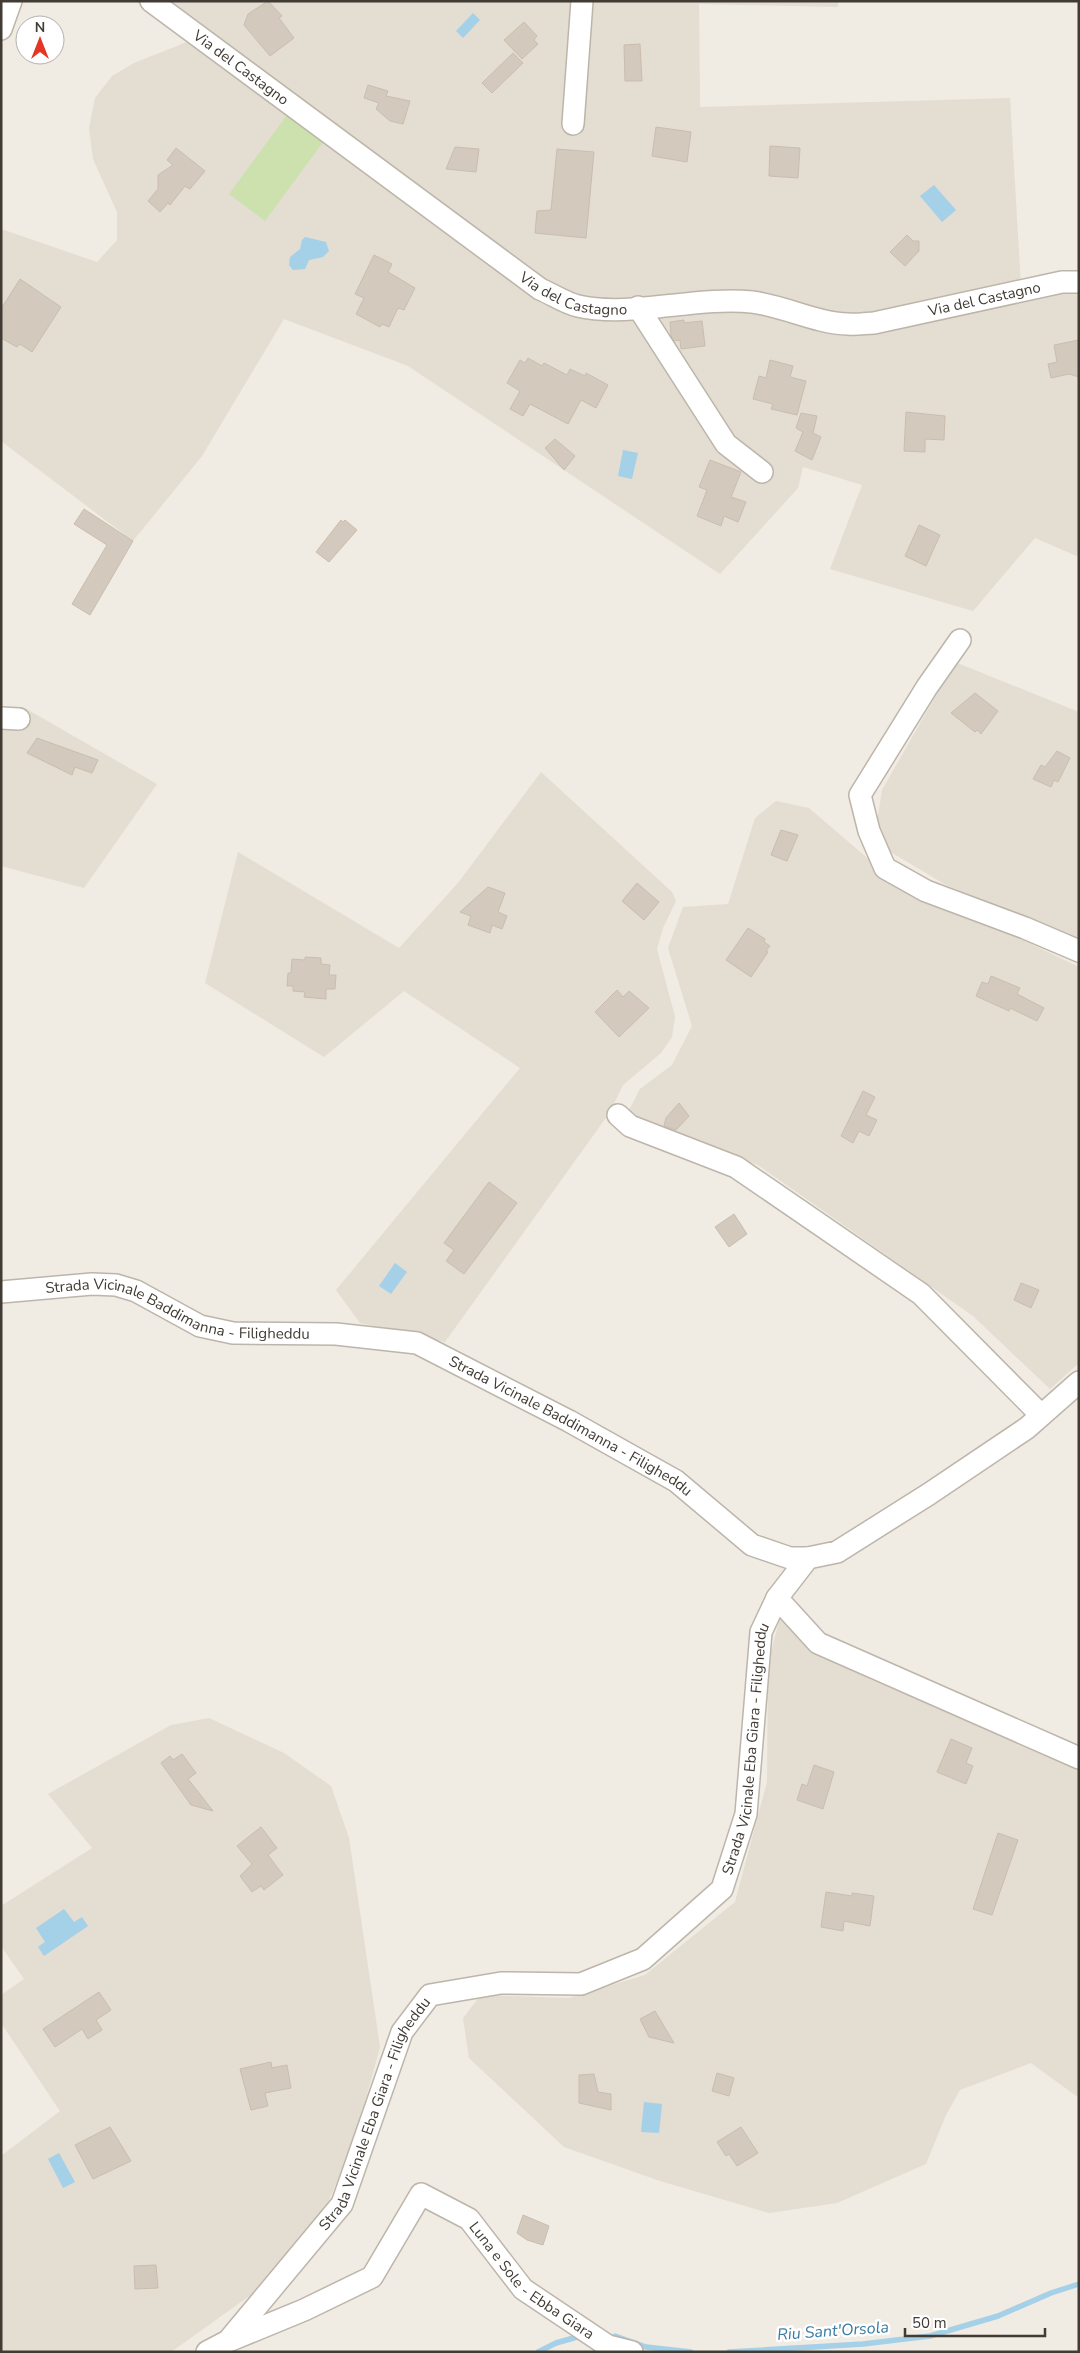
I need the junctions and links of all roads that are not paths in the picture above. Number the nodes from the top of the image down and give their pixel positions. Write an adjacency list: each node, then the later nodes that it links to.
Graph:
1 (11, 1): 4 (street)
2 (152, 1): 7 (street, Via del Castagno)
3 (582, 1): 5 (street)
4 (1, 29)
5 (573, 124)
6 (1079, 282): 7 (street, Via del Castagno)
7 (638, 307): 8 (street)
8 (762, 472)
9 (960, 640): 10 (street)
10 (1079, 951)
11 (618, 1115): 14 (street)
12 (1, 1292): 15 (street, Strada Vicinale Baddimanna - Filigheddu)
13 (1079, 1382): 14 (street, Strada Vicinale Baddimanna - Filigheddu)
14 (1041, 1415): 15 (street, Strada Vicinale Baddimanna - Filigheddu)
15 (808, 1558): 16 (street, Strada Vicinale Eba Giara - Filigheddu)
16 (777, 1598): 17 (street); 18 (street, Strada Vicinale Eba Giara - Filigheddu)
17 (1079, 1758)
18 (228, 2341): 19 (street, Strada Vicinale Eba Giara - Filigheddu); 20 (street, Luna e Sole - Ebba Giara)
19 (208, 2352)
20 (632, 2352)

